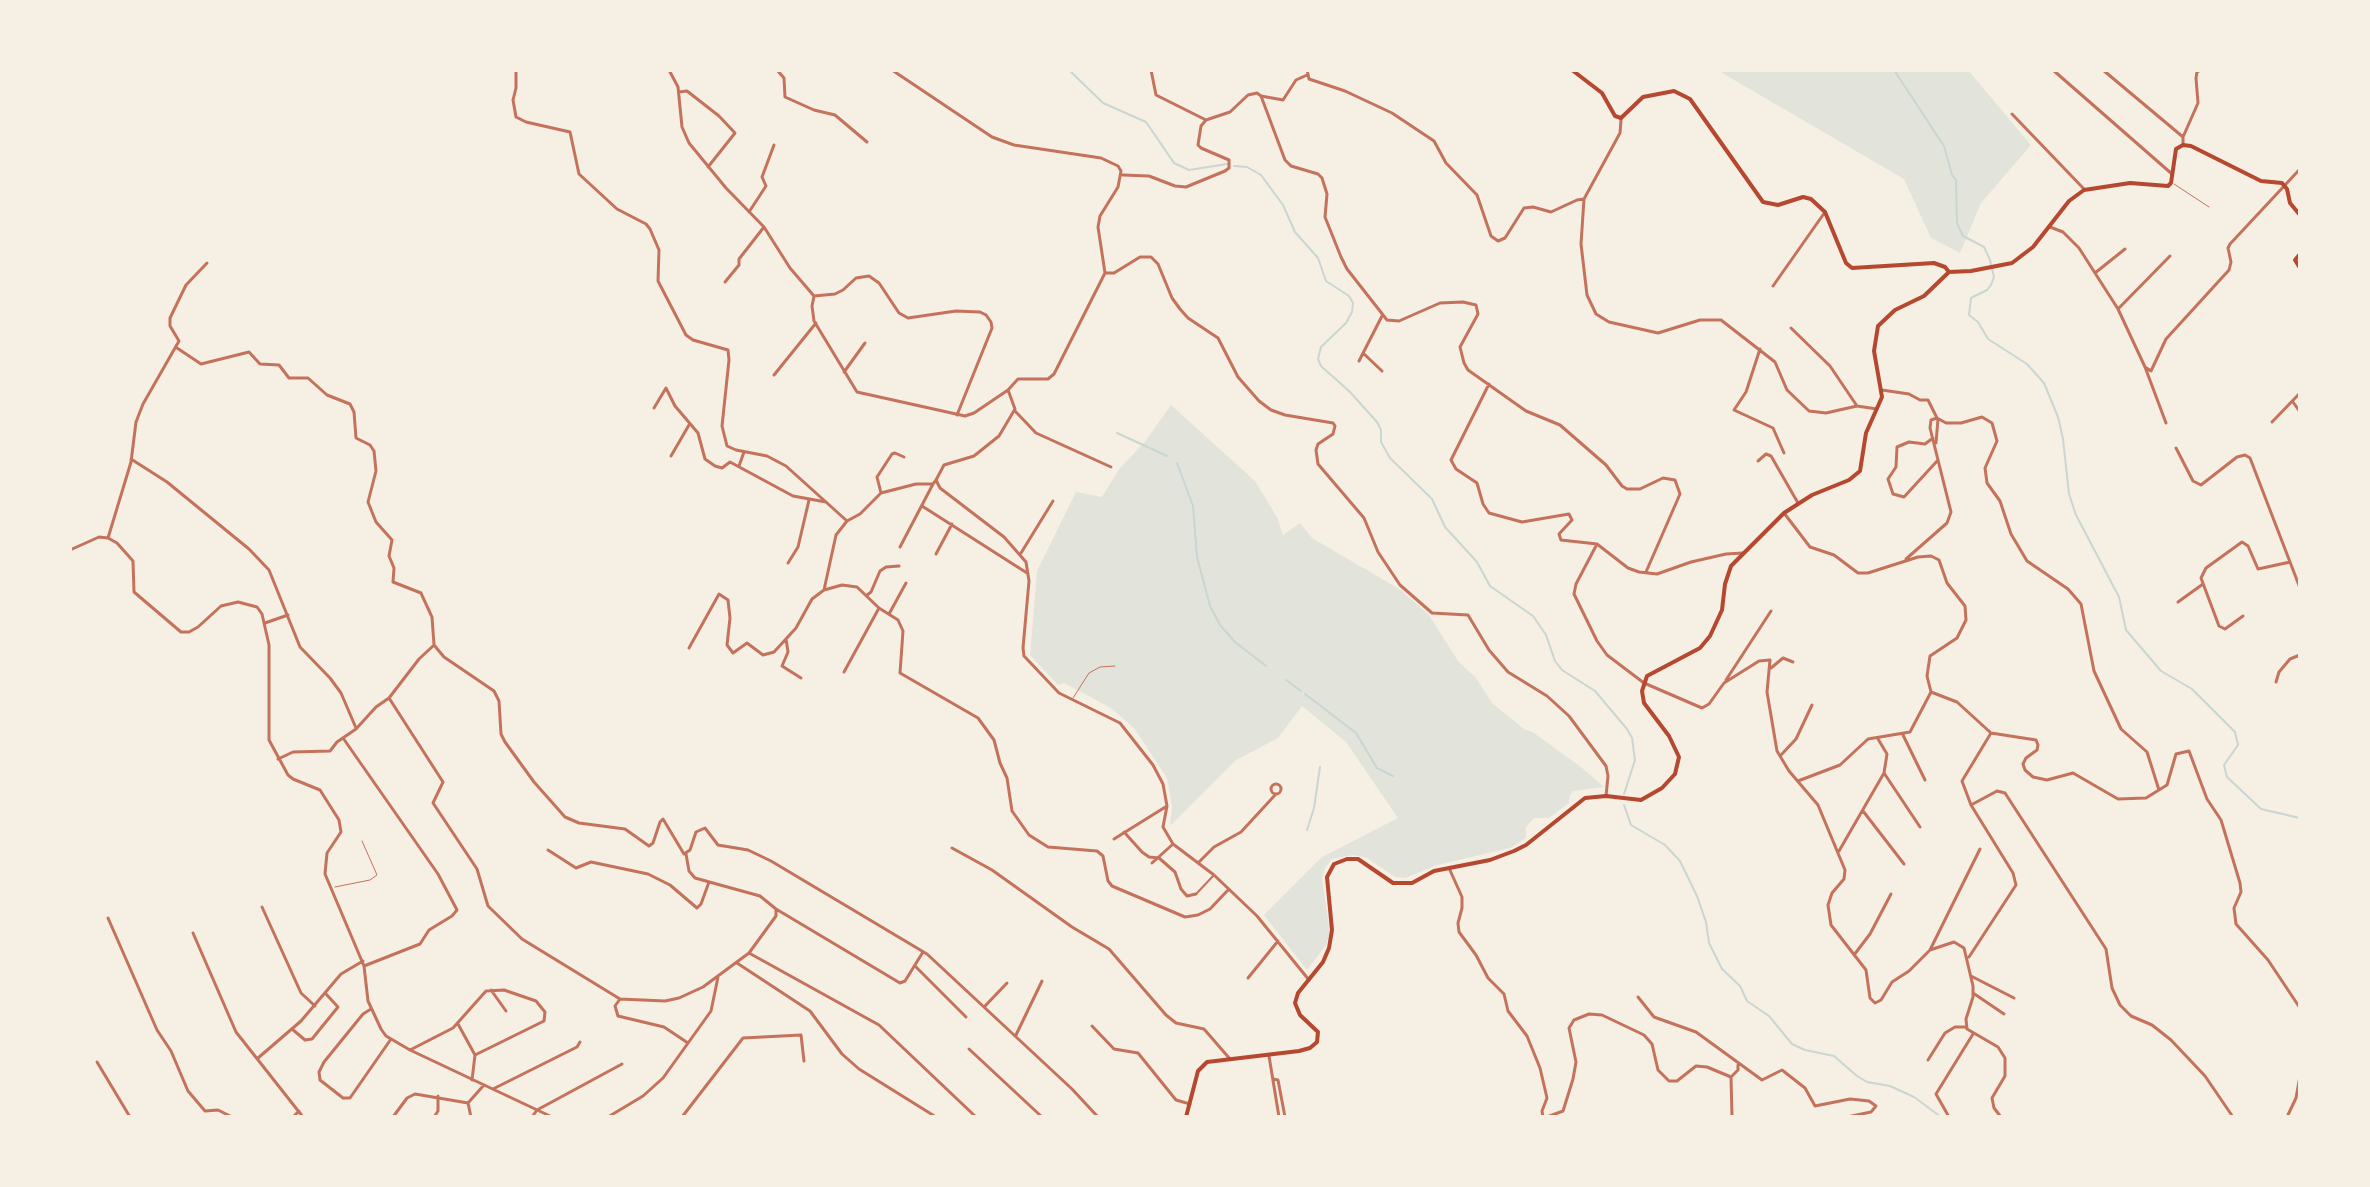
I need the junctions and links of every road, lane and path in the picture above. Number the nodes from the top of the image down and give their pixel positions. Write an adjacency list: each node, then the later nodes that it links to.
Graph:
1 (516, 70): 78 (street)
2 (669, 70): 11 (street)
3 (777, 70): 18 (street)
4 (892, 70): 25 (street)
5 (1151, 70): 15 (street)
6 (1572, 70): 14 (main road)
7 (2053, 70): 24 (street)
8 (2103, 70): 17 (street)
9 (2197, 71): 17 (street)
10 (1307, 72): 12 (street); 29 (street)
11 (679, 92): 22 (street); 22 (street)
12 (1261, 96): 15 (street); 48 (street)
13 (2012, 114): 28 (street)
14 (1621, 118): 29 (street); 32 (main road)
15 (1206, 120): 25 (street)
16 (2300, 132): 19 (street)
17 (2183, 137): 21 (street)
18 (867, 142)
19 (2300, 142)
20 (774, 145): 31 (street)
21 (2183, 145): 24 (main road); 27 (main road)
22 (708, 167): 31 (street)
23 (2300, 169): 27 (street)
24 (2172, 174): 26 (main road)
25 (1121, 175): 42 (street)
26 (2171, 183): 28 (main road); 30 (lane)
27 (2284, 186): 33 (main road); 56 (street)
28 (2084, 190): 35 (main road)
29 (1584, 199): 53 (street)
30 (2209, 207)
31 (749, 212): 34 (street)
32 (1825, 212): 41 (main road); 45 (street)
33 (2300, 215)
34 (764, 227): 44 (street); 46 (street)
35 (2050, 227): 41 (main road); 43 (street)
36 (2125, 249): 43 (street)
37 (2300, 254): 40 (main road)
38 (2170, 256): 47 (street)
39 (207, 263): 52 (street)
40 (2300, 268)
41 (1949, 272): 62 (main road)
42 (1105, 273): 61 (street); 150 (street)
43 (2095, 273): 47 (street)
44 (725, 282)
45 (1773, 286)
46 (814, 296): 49 (street); 70 (street)
47 (2118, 309): 56 (street)
48 (1382, 316): 54 (street); 60 (street)
49 (816, 323): 58 (street); 59 (street)
50 (1791, 328): 65 (street)
51 (865, 343): 58 (street)
52 (177, 348): 82 (street); 123 (street)
53 (1760, 349): 65 (street); 79 (street)
54 (1363, 353): 55 (street); 57 (street)
55 (1359, 361)
56 (2145, 367): 73 (street)
57 (1382, 371)
58 (844, 372): 70 (street)
59 (774, 375)
60 (1489, 384): 98 (street); 108 (street)
61 (1008, 390): 67 (street); 70 (street)
62 (1882, 390): 68 (main road); 71 (street)
63 (2300, 393): 64 (street)
64 (2293, 402): 69 (street); 72 (street)
65 (1857, 406): 68 (street)
66 (654, 408): 74 (street)
67 (1015, 409): 86 (street); 87 (street)
68 (1877, 409): 92 (main road)
69 (2300, 412)
70 (957, 415)
71 (1938, 418): 75 (street); 76 (street); 148 (street)
72 (2272, 422)
73 (2166, 423)
74 (690, 424): 80 (street); 85 (street)
75 (1933, 438): 76 (street); 83 (street)
76 (1936, 447): 83 (street)
77 (2176, 448): 105 (street)
78 (744, 452): 85 (street); 91 (street)
79 (1784, 453)
80 (671, 456)
81 (904, 457): 88 (street)
82 (131, 459): 97 (street); 119 (street)
83 (1939, 459): 104 (street)
84 (1758, 461): 92 (street)
85 (739, 466): 89 (street)
86 (1111, 467)
87 (934, 482): 88 (street); 93 (street); 101 (street)
88 (881, 493): 95 (street)
89 (809, 500): 91 (street); 106 (street)
90 (1053, 501): 101 (street)
91 (826, 502): 95 (street)
92 (1798, 503): 94 (main road)
93 (922, 506): 96 (street); 99 (street)
94 (1784, 513): 102 (main road); 104 (street)
95 (847, 521): 113 (street)
96 (952, 524): 103 (street); 109 (street)
97 (108, 538): 100 (street); 121 (street)
98 (1597, 544): 108 (street); 132 (street)
99 (900, 547)
100 (70, 550)
101 (1021, 553): 109 (street)
102 (1743, 553): 108 (street); 132 (main road)
103 (936, 554)
104 (1905, 559): 134 (street)
105 (2290, 562): 111 (street); 112 (street)
106 (788, 563)
107 (899, 566): 114 (street)
108 (1646, 572)
109 (1028, 573): 136 (street)
110 (906, 583): 118 (street)
111 (2203, 584): 115 (street); 120 (street)
112 (2300, 588)
113 (824, 590): 114 (street); 122 (street)
114 (867, 595): 116 (street)
115 (2178, 602)
116 (879, 608): 118 (street); 129 (street)
117 (1771, 611): 133 (street)
118 (889, 614): 172 (street)
119 (288, 615): 121 (street); 138 (street)
120 (2243, 616)
121 (265, 623): 144 (street)
122 (786, 639): 124 (street); 130 (street)
123 (434, 645): 135 (street); 163 (street)
124 (689, 648)
125 (2300, 655): 131 (street)
126 (1793, 662): 128 (street)
127 (1115, 666): 136 (lane)
128 (1771, 668): 133 (street); 143 (street)
129 (844, 672)
130 (801, 678)
131 (2276, 682)
132 (1644, 683): 133 (street); 150 (main road)
133 (1724, 683)
134 (1931, 692): 139 (street); 140 (street)
135 (389, 698): 138 (street); 199 (street)
136 (1072, 701): 152 (street)
137 (1812, 705): 143 (street)
138 (356, 729): 141 (street)
139 (1991, 733): 148 (street); 151 (street)
140 (1903, 735): 142 (street); 146 (street)
141 (343, 738): 144 (street); 186 (street)
142 (1878, 739): 145 (street); 147 (street)
143 (1779, 756): 147 (street)
144 (278, 759): 171 (street)
145 (1884, 773): 153 (street); 154 (street)
146 (1925, 780)
147 (1798, 781): 162 (street)
148 (2159, 790): 202 (street)
149 (1276, 794): 165 (street)
150 (1606, 796): 168 (main road)
151 (1971, 805): 184 (street); 264 (street)
152 (1167, 806): 155 (street); 158 (street)
153 (1863, 811): 162 (street); 167 (street)
154 (1920, 827)
155 (1124, 832): 156 (street); 164 (street)
156 (1114, 839)
157 (362, 841): 171 (lane)
158 (1173, 844): 164 (street); 165 (street)
159 (952, 848): 220 (street)
160 (1980, 849): 180 (street)
161 (548, 850): 170 (street)
162 (1838, 852): 183 (street)
163 (686, 854): 170 (street); 181 (street)
164 (1159, 858): 166 (street); 173 (street)
165 (1198, 862): 169 (street)
166 (1152, 863)
167 (1904, 864)
168 (1449, 868): 191 (main road); 259 (street)
169 (1214, 875): 172 (street); 173 (street)
170 (709, 882): 176 (street)
171 (331, 888): 186 (street)
172 (1229, 889): 179 (street)
173 (1196, 894)
174 (1891, 894): 183 (street)
175 (262, 907): 200 (street)
176 (776, 909): 182 (street); 187 (street)
177 (108, 918): 238 (street)
178 (193, 933): 221 (street)
179 (1278, 941): 190 (street); 191 (street)
180 (1930, 950): 183 (street); 184 (street)
181 (923, 952): 187 (street); 201 (street)
182 (749, 953): 185 (street); 253 (street)
183 (1854, 955)
184 (1968, 959): 188 (street)
185 (737, 963): 189 (street); 252 (street)
186 (364, 964): 195 (street); 203 (street)
187 (915, 966): 206 (street)
188 (1971, 976): 196 (street); 198 (street)
189 (718, 977): 199 (street); 215 (street)
190 (1248, 978)
191 (1309, 980): 219 (main road)
192 (1042, 981): 212 (street)
193 (1007, 983): 201 (street)
194 (491, 990): 204 (street); 207 (street); 218 (street)
195 (325, 993): 200 (street); 210 (street)
196 (1973, 993): 205 (street); 209 (street)
197 (1638, 997): 226 (street)
198 (2014, 998)
199 (620, 999): 215 (street)
200 (315, 1006): 210 (street)
201 (983, 1007): 212 (street)
202 (2300, 1008)
203 (371, 1009): 213 (street); 213 (street)
204 (506, 1011)
205 (2004, 1014)
206 (966, 1017)
207 (457, 1023): 217 (street); 218 (street)
208 (1092, 1026): 236 (street)
209 (1966, 1027): 211 (street); 222 (street)
210 (292, 1029): 221 (street)
211 (1973, 1034): 262 (street); 263 (street)
212 (1016, 1037): 255 (street)
213 (391, 1039): 217 (street)
214 (580, 1042): 232 (street)
215 (688, 1043): 250 (street)
216 (969, 1049): 254 (street)
217 (410, 1050): 230 (street)
218 (475, 1055): 230 (street)
219 (1269, 1056): 220 (main road); 229 (street)
220 (1230, 1059): 236 (main road)
221 (256, 1060): 239 (street)
222 (1928, 1060)
223 (804, 1061): 251 (street)
224 (97, 1062): 240 (street)
225 (622, 1064): 237 (street)
226 (1738, 1065): 228 (street); 261 (street)
227 (2300, 1076): 234 (street)
228 (1731, 1077): 259 (street); 260 (street)
229 (1273, 1079): 257 (street); 258 (street)
230 (472, 1080): 231 (street)
231 (484, 1085): 232 (street); 235 (street)
232 (492, 1089): 237 (street)
233 (438, 1096): 235 (street); 245 (street); 246 (street)
234 (2298, 1099): 265 (street)
235 (468, 1103): 247 (street)
236 (1190, 1104): 256 (main road)
237 (537, 1110): 248 (street); 249 (street)
238 (205, 1111): 241 (street); 242 (street)
239 (299, 1111): 243 (street); 244 (street)
240 (130, 1117)
241 (200, 1117)
242 (232, 1117)
243 (293, 1117)
244 (303, 1117)
245 (393, 1117)
246 (434, 1117)
247 (471, 1117)
248 (532, 1117)
249 (552, 1117)
250 (608, 1117)
251 (682, 1117)
252 (936, 1117)
253 (976, 1117)
254 (1042, 1117)
255 (1098, 1117)
256 (1186, 1117)
257 (1279, 1117)
258 (1285, 1117)
259 (1545, 1117)
260 (1732, 1117)
261 (1847, 1117)
262 (1949, 1117)
263 (2001, 1117)
264 (2233, 1117)
265 (2287, 1117)

